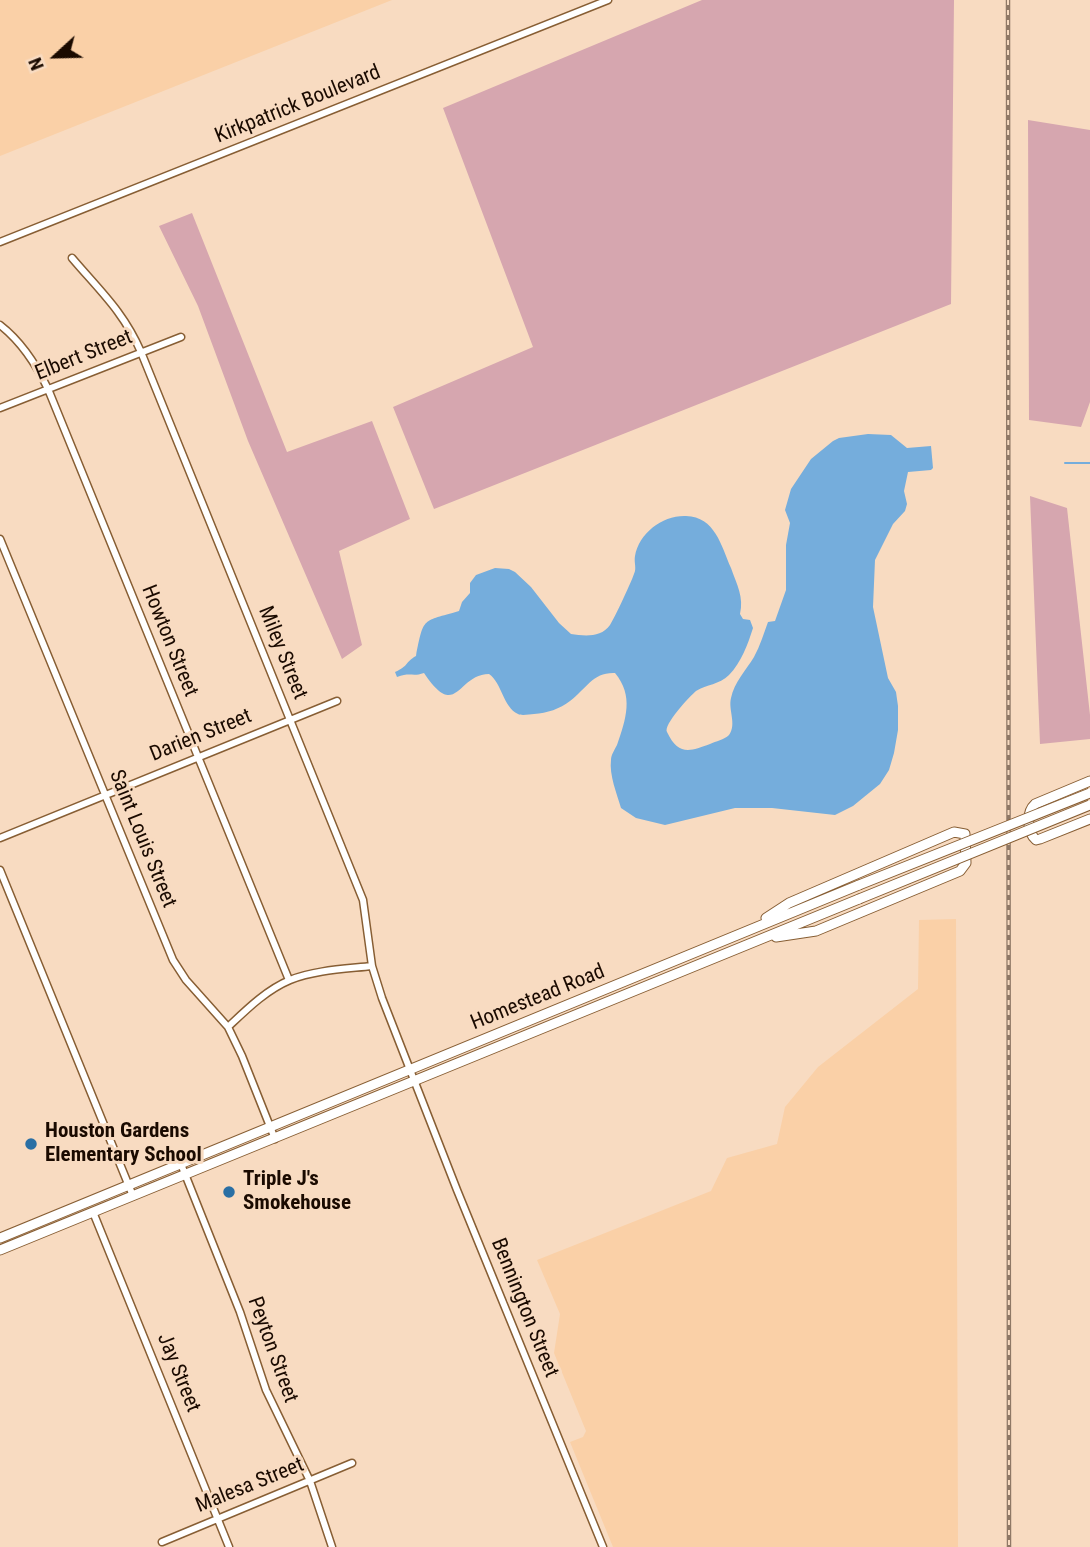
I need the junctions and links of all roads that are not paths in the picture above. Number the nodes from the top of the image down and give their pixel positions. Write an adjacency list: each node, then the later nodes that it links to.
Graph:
1 (608, 0): 2 (street, Kirkpatrick Boulevard)
2 (0, 242)
3 (72, 258): 6 (street, Miley Street)
4 (0, 325): 7 (street, Howton Street)
5 (181, 337): 6 (street, Elbert Street)
6 (141, 352): 7 (street, Elbert Street); 11 (street, Miley Street)
7 (48, 389): 8 (street, Elbert Street); 12 (street, Howton Street)
8 (0, 408)
9 (0, 539): 15 (street, Saint Louis Street)
10 (337, 701): 11 (street, Darien Street)
11 (290, 719): 12 (street, Darien Street); 22 (street, Miley Street)
12 (197, 757): 15 (street, Darien Street); 23 (street, Howton Street)
13 (1090, 781): 17 (main road)
14 (1090, 793): 20 (main road, Homestead Road, bridge)
15 (104, 794): 18 (street, Darien Street); 24 (street, Saint Louis Street)
16 (1090, 805): 21 (main road, Homestead Road, bridge)
17 (1090, 819)
18 (0, 838)
19 (0, 870): 31 (street)
20 (756, 926): 21 (main road); 25 (main road, Homestead Road)
21 (768, 937): 26 (main road, Homestead Road)
22 (372, 966): 23 (street); 25 (street, Miley Street)
23 (289, 980): 24 (street)
24 (228, 1027): 27 (street, Saint Louis Street)
25 (409, 1070): 26 (street, Miley Street); 27 (main road, Homestead Road)
26 (414, 1082): 28 (main road, Homestead Road); 42 (street, Bennington Street)
27 (270, 1126): 28 (street, Saint Louis Street); 29 (main road, Homestead Road)
28 (275, 1139): 30 (main road, Homestead Road)
29 (181, 1164): 30 (street, Peyton Street); 31 (main road, Homestead Road)
30 (185, 1175): 32 (main road, Homestead Road); 37 (street, Peyton Street)
31 (129, 1185): 32 (street); 34 (main road, Homestead Road)
32 (133, 1196): 33 (main road, Homestead Road)
33 (93, 1212): 35 (main road, Homestead Road); 38 (street, Jay Street)
34 (0, 1238)
35 (0, 1250)
36 (352, 1463): 37 (street, Malesa Street)
37 (310, 1481): 38 (street, Malesa Street); 41 (street, Peyton Street)
38 (218, 1519): 39 (street, Malesa Street); 40 (street, Jay Street)
39 (162, 1542)
40 (229, 1547)
41 (332, 1547)
42 (603, 1547)

